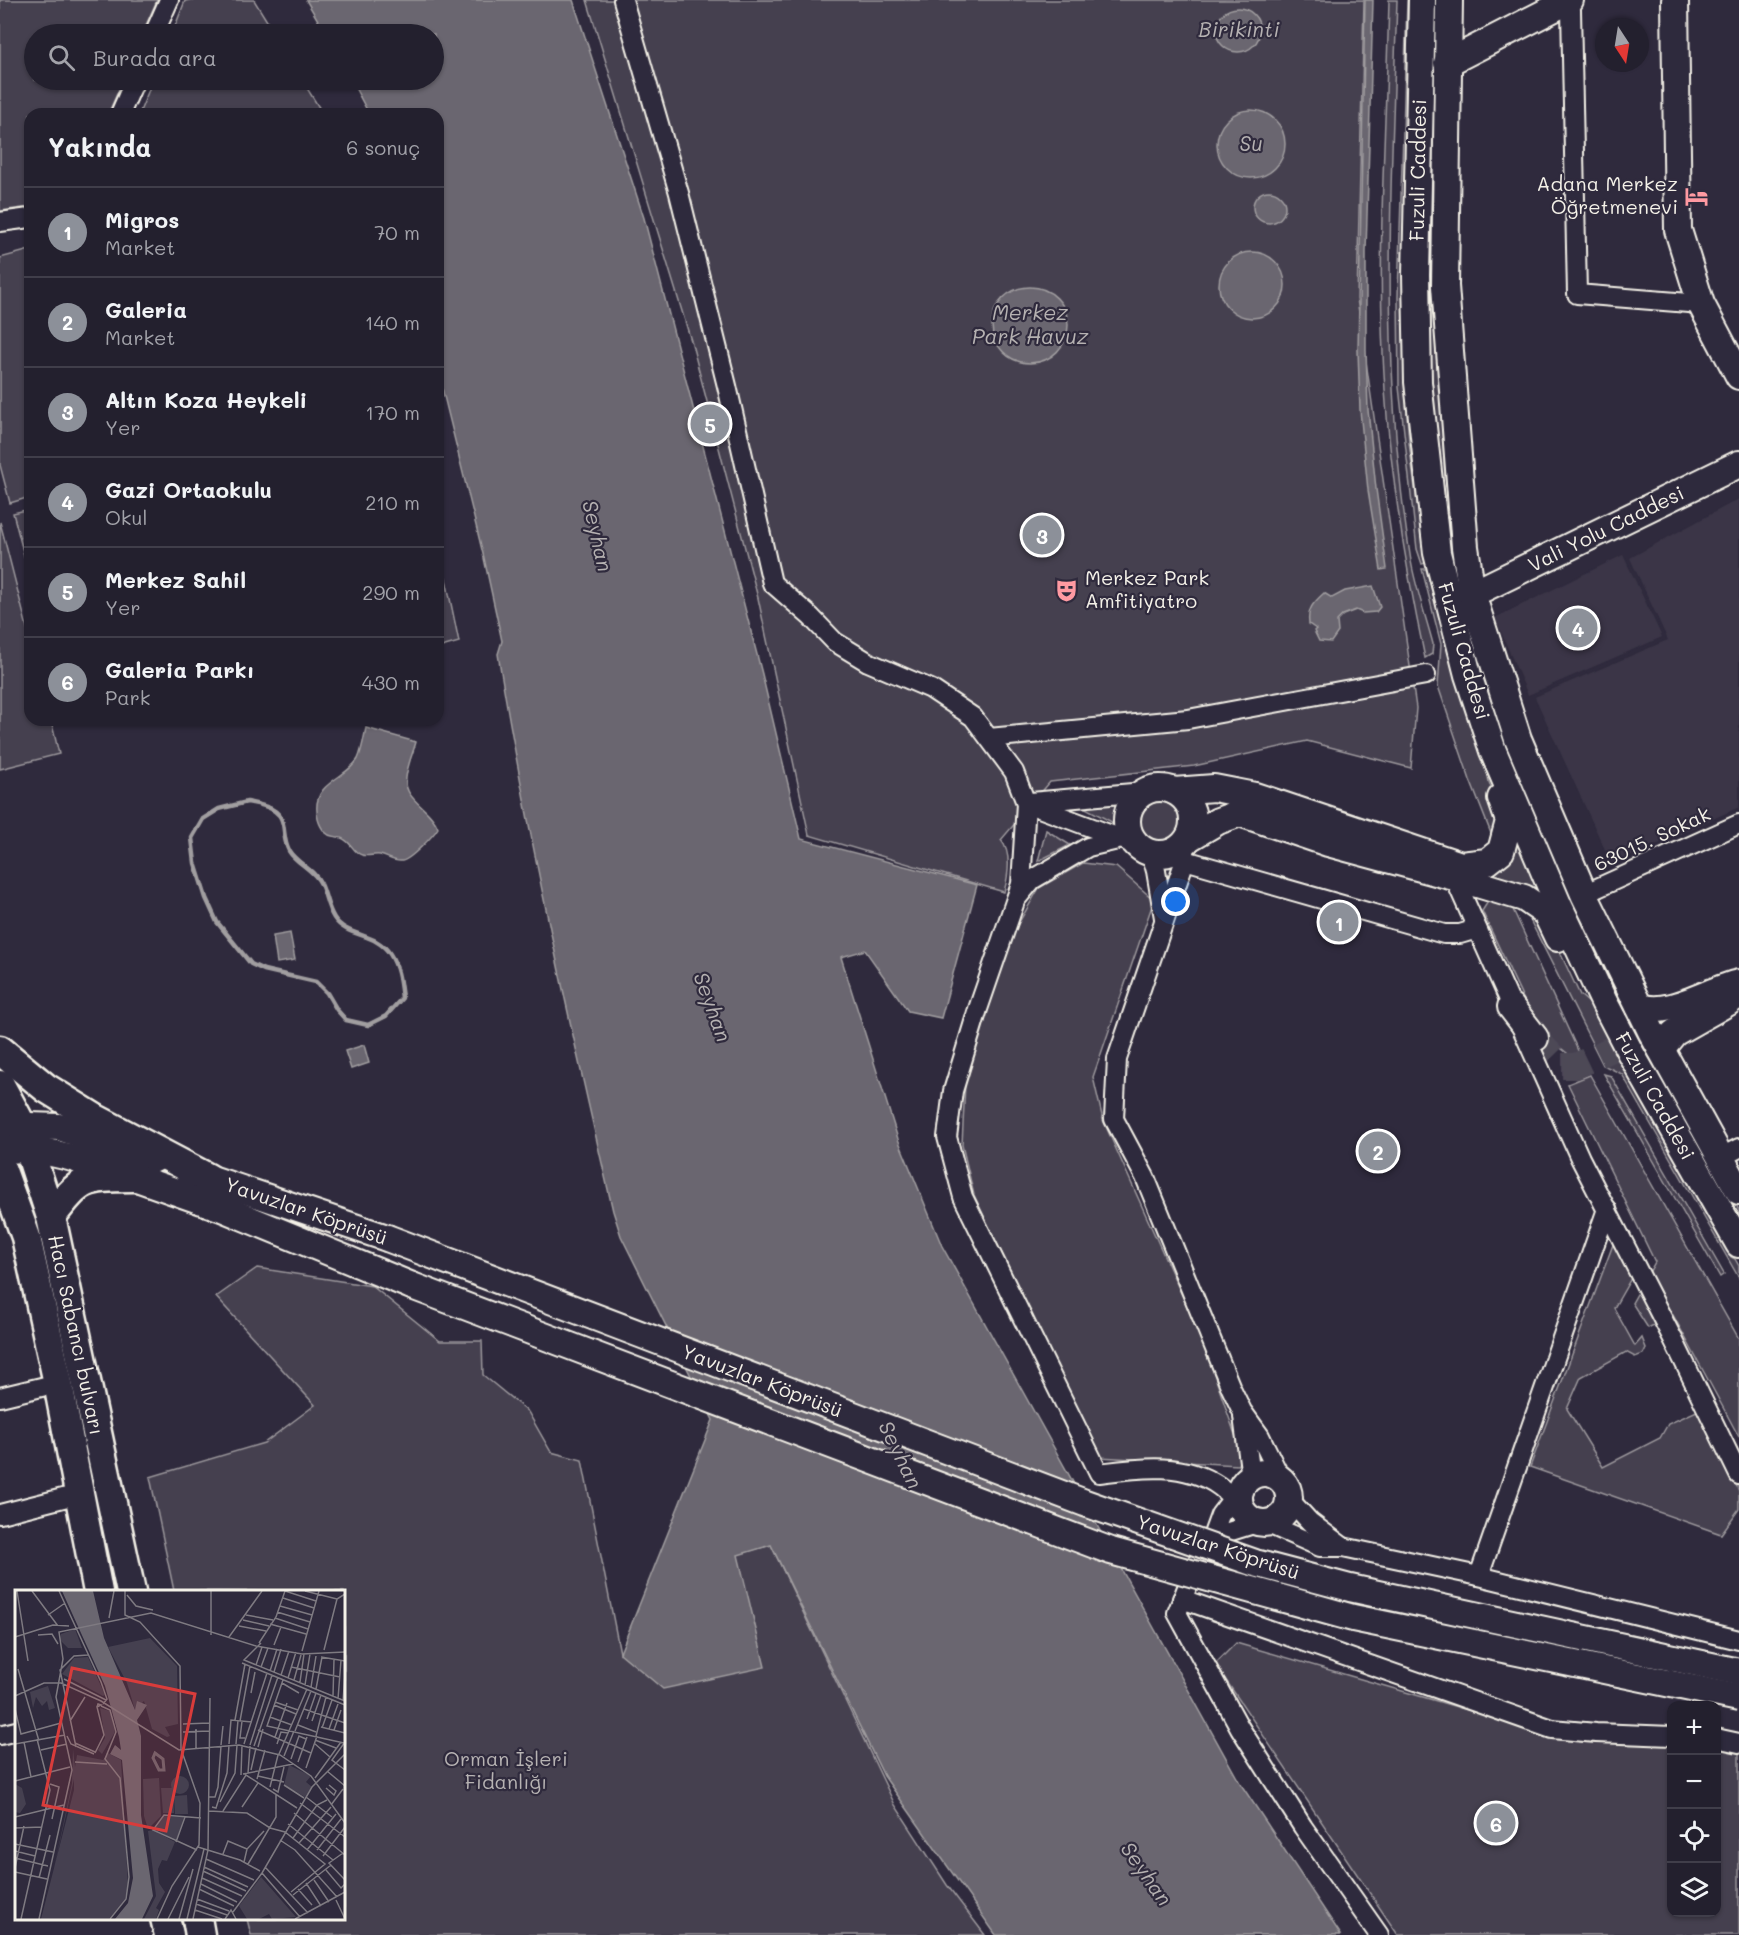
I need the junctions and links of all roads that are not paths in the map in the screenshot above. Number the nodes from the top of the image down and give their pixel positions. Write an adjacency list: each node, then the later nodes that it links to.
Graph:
1 (169, 0): 7 (street)
2 (623, 0): 18 (street)
3 (1422, 0): 19 (main road, Fuzuli Caddesi)
4 (1449, 0): 8 (main road, Fuzuli Caddesi)
5 (1675, 0): 13 (main road)
6 (1567, 1): 8 (main road); 13 (street)
7 (158, 24)
8 (1448, 63): 16 (main road, Fuzuli Caddesi)
9 (131, 90): 10 (street)
10 (123, 108)
11 (24, 219): 12 (street)
12 (0, 222)
13 (1701, 304): 14 (main road)
14 (1739, 376)
15 (1739, 464): 16 (main road, Vali Yolu Caddesi)
16 (1472, 594): 27 (main road, Fuzuli Caddesi)
17 (1426, 675): 18 (street)
18 (989, 738): 22 (street)
19 (1493, 751): 20 (main road); 32 (main road, Fuzuli Caddesi)
20 (1174, 791): 21 (main road); 25 (main road)
21 (1144, 792): 22 (street); 24 (main road)
22 (1026, 802): 24 (street); 28 (street)
23 (1739, 824): 27 (street, 63015. Sokak)
24 (1138, 847): 25 (main road); 28 (street); 29 (street)
25 (1187, 847): 26 (main road); 29 (street); 30 (street)
26 (1454, 877): 30 (street); 32 (main road)
27 (1584, 894): 33 (main road, Fuzuli Caddesi)
28 (1015, 900): 55 (street)
29 (1164, 923): 51 (street)
30 (1477, 929): 34 (street)
31 (1735, 990): 33 (main road); 36 (main road)
32 (1604, 1002): 48 (main road, Fuzuli Caddesi)
33 (1639, 1006): 36 (main road, Fuzuli Caddesi)
34 (1511, 1007): 35 (main road); 46 (street)
35 (1535, 1038)
36 (1661, 1049): 41 (main road, Fuzuli Caddesi)
37 (0, 1050): 44 (main road)
38 (0, 1085): 39 (main road, Hacı Sabancı bulvarı)
39 (17, 1132): 40 (main road); 43 (main road, Yavuzlar Köprüsü); 44 (main road, Yavuzlar Köprüsü); 47 (main road, Hacı Sabancı bulvarı)
40 (0, 1151)
41 (1730, 1153): 45 (main road, Fuzuli Caddesi)
42 (0, 1165): 49 (main road, Hacı Sabancı bulvarı)
43 (134, 1177): 47 (main road); 65 (main road, Yavuzlar Köprüsü, bridge)
44 (208, 1178): 64 (main road, Yavuzlar Köprüsü, bridge)
45 (1739, 1191)
46 (1607, 1209): 52 (street); 59 (street)
47 (51, 1217): 61 (main road, Hacı Sabancı bulvarı)
48 (1739, 1244)
49 (58, 1383): 50 (street); 54 (main road, Hacı Sabancı bulvarı)
50 (0, 1397)
51 (1242, 1411): 53 (street); 55 (street)
52 (1739, 1475)
53 (1286, 1491): 55 (main road); 55 (main road); 58 (street)
54 (79, 1494): 56 (street); 60 (main road, Hacı Sabancı bulvarı)
55 (1248, 1502): 57 (street); 57 (street); 58 (street)
56 (0, 1514)
57 (1212, 1537): 62 (street)
58 (1343, 1547): 59 (street)
59 (1479, 1576): 63 (street)
60 (98, 1590)
61 (131, 1590)
62 (1182, 1599): 68 (street); 75 (street)
63 (1739, 1640)
64 (1739, 1672)
65 (1739, 1698)
66 (15, 1731): 67 (street)
67 (0, 1735)
68 (1667, 1736)
69 (1721, 1739): 70 (street)
70 (1739, 1743)
71 (165, 1920): 73 (main road)
72 (197, 1920): 74 (main road)
73 (169, 1935)
74 (200, 1935)
75 (1379, 1935)

